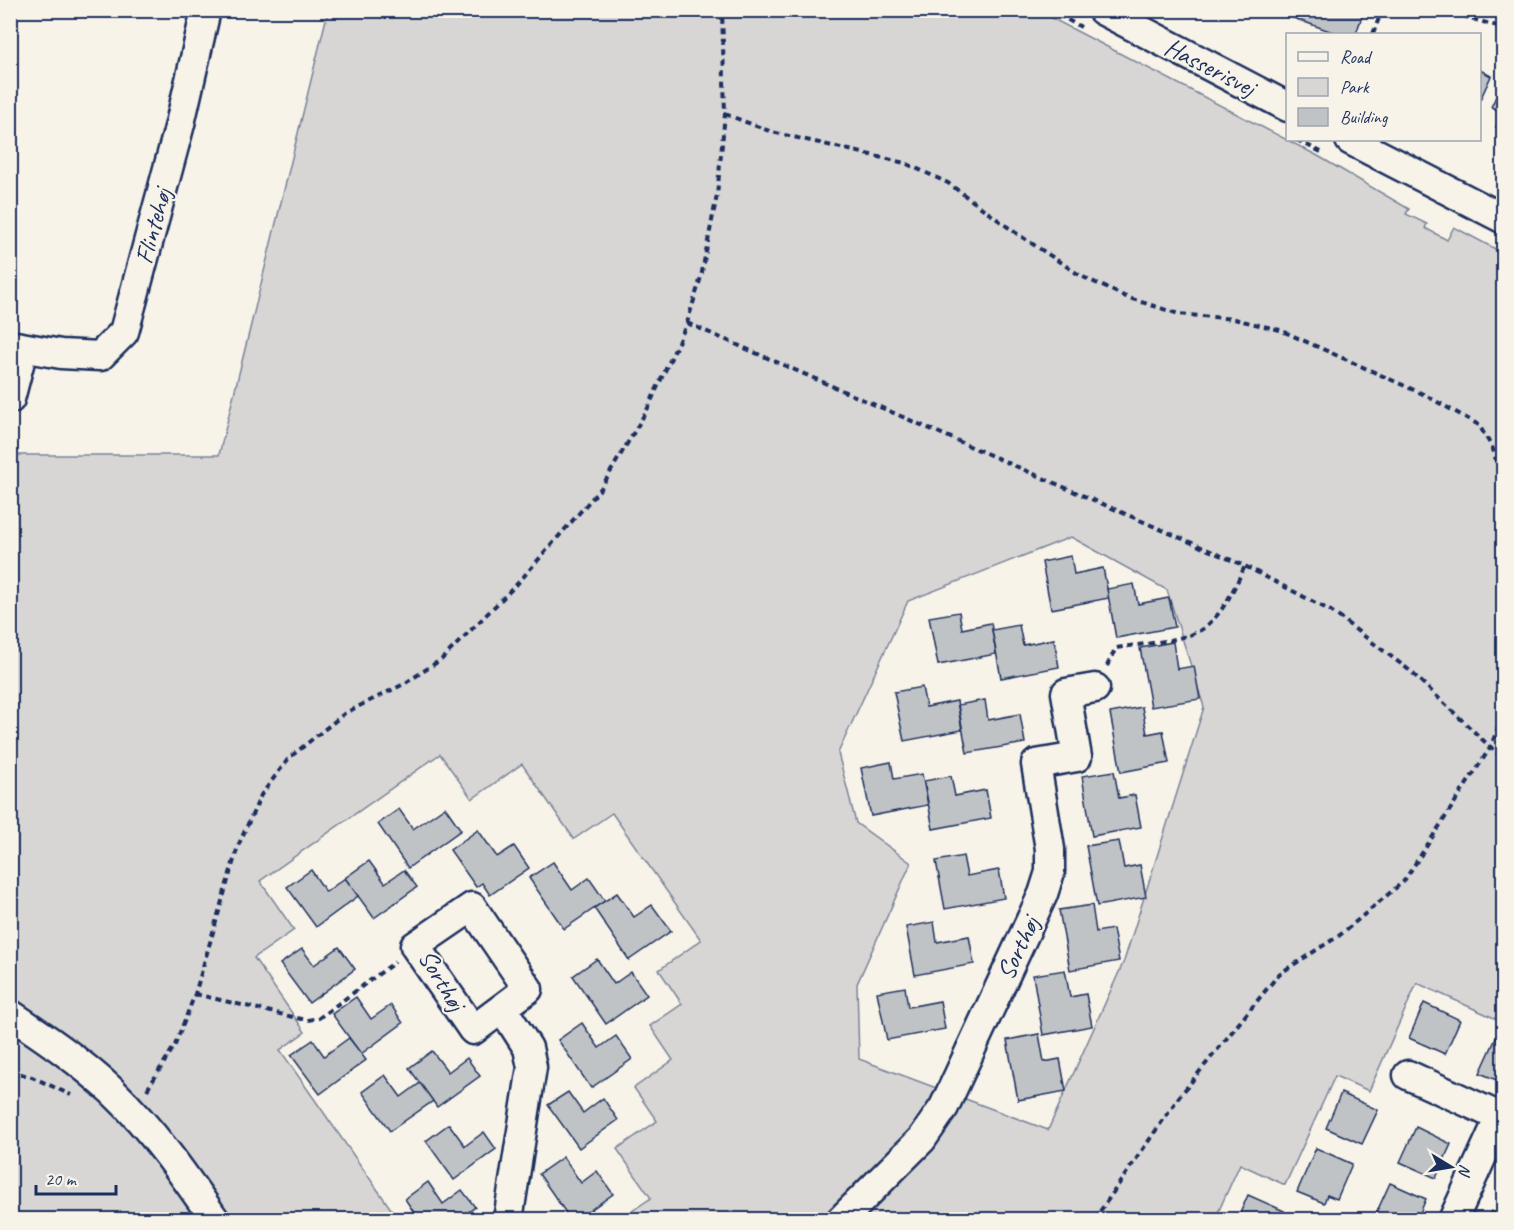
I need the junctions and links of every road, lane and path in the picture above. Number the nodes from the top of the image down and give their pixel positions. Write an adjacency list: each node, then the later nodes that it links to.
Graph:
1 (207, 10): 13 (street, Flintehøj)
2 (722, 10): 9 (path)
3 (1101, 10): 8 (street, Hasserisvej)
4 (1382, 10): 7 (path)
5 (1442, 10): 6 (path)
6 (1503, 28)
7 (1373, 33)
8 (1286, 106)
9 (725, 114): 12 (path); 15 (path)
10 (1352, 141): 11 (street)
11 (1503, 219)
12 (687, 323): 16 (path); 22 (path)
13 (17, 347): 14 (street, Flintehøj)
14 (10, 399)
15 (1503, 493)
16 (1245, 566): 17 (path); 19 (path)
17 (1095, 688): 31 (street, Sorthøj)
18 (1503, 713): 19 (path)
19 (1490, 748): 20 (path); 32 (path)
20 (1503, 760)
21 (415, 946): 22 (path); 23 (street, Sorthøj); 23 (street, Sorthøj)
22 (195, 994): 28 (path)
23 (503, 1009): 30 (street, Sorthøj)
24 (10, 1014): 28 (street)
25 (10, 1071): 27 (path)
26 (1408, 1075): 33 (street)
27 (80, 1101)
28 (129, 1109): 29 (street)
29 (215, 1220)
30 (508, 1220)
31 (841, 1220)
32 (1094, 1220)
33 (1454, 1220)

